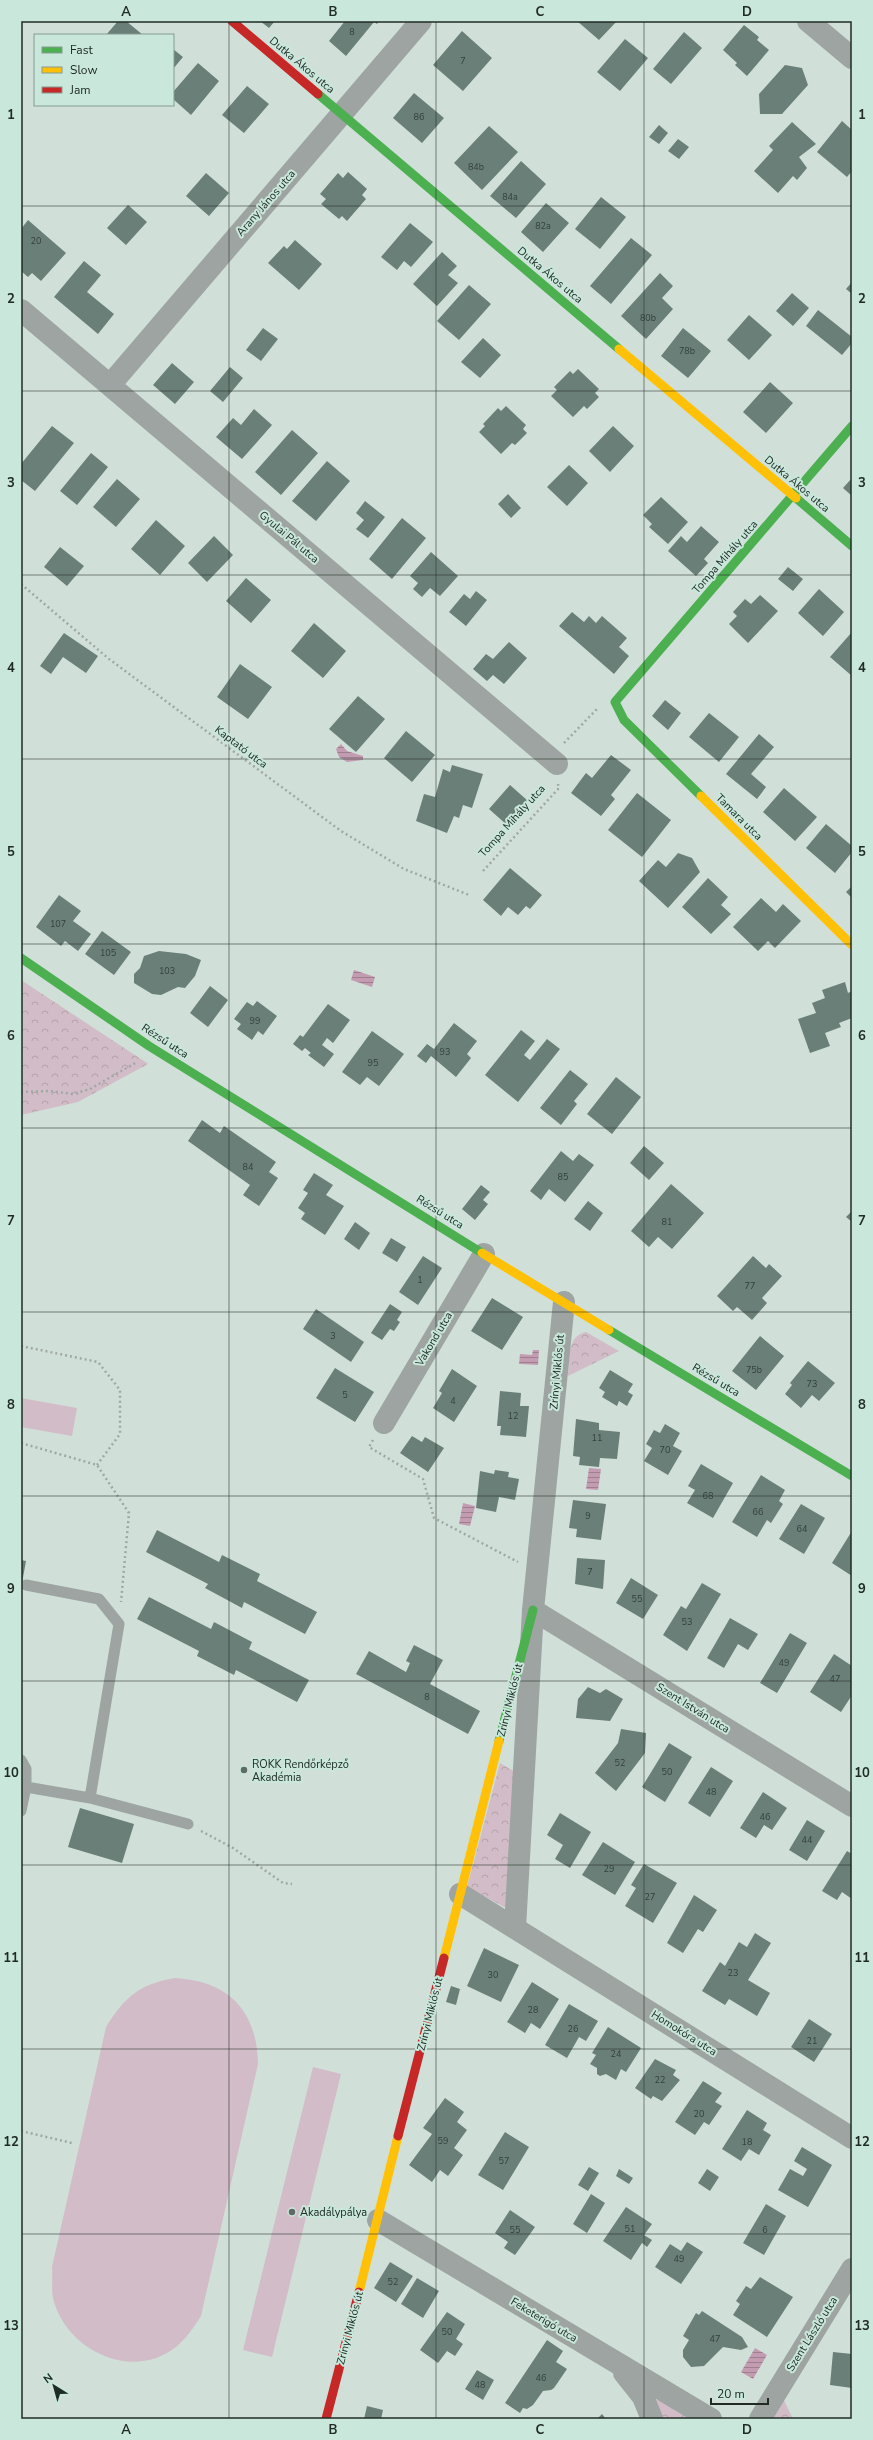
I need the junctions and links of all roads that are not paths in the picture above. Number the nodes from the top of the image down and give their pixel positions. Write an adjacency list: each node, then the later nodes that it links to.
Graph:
1 (232, 21): 5 (street, Dutka Ákos utca)
2 (421, 21): 5 (street, Arany János utca)
3 (808, 21): 4 (street)
4 (852, 58)
5 (342, 114): 7 (street, Arany János utca); 9 (street, Dutka Ákos utca)
6 (21, 310): 7 (street, Gyulai Pál utca)
7 (110, 385): 12 (street, Gyulai Pál utca)
8 (852, 426): 9 (street, Tompa Mihály utca)
9 (792, 496): 10 (street, Dutka Ákos utca); 11 (street, Tompa Mihály utca)
10 (852, 546)
11 (615, 702): 13 (street, Tamara utca)
12 (559, 755)
13 (852, 945)
14 (21, 958): 15 (street, Rézsű utca)
15 (484, 1254): 16 (street, Rézsű utca); 17 (street, Vakond utca)
16 (564, 1302): 18 (street, Rézsű utca); 20 (street, Zrínyi Miklós út)
17 (384, 1423)
18 (852, 1476)
19 (26, 1585): 23 (lane)
20 (533, 1610): 24 (street, Szent István utca); 27 (street, Zrínyi Miklós út); 28 (street, Zrínyi Miklós út)
21 (21, 1760): 22 (lane)
22 (26, 1786): 23 (lane); 25 (lane)
23 (90, 1798): 26 (lane)
24 (852, 1806)
25 (21, 1811)
26 (188, 1824)
27 (460, 1894): 28 (street, Homokóra utca); 30 (street, Zrínyi Miklós út)
28 (516, 1928): 29 (street, Homokóra utca)
29 (852, 2138)
30 (378, 2220): 32 (street, Feketerigó utca); 33 (street, Zrínyi Miklós út)
31 (852, 2269): 36 (street, Szent László utca)
32 (616, 2362): 34 (street); 35 (street, Feketerigó utca)
33 (326, 2419)
34 (652, 2419)
35 (711, 2419)
36 (760, 2419)

